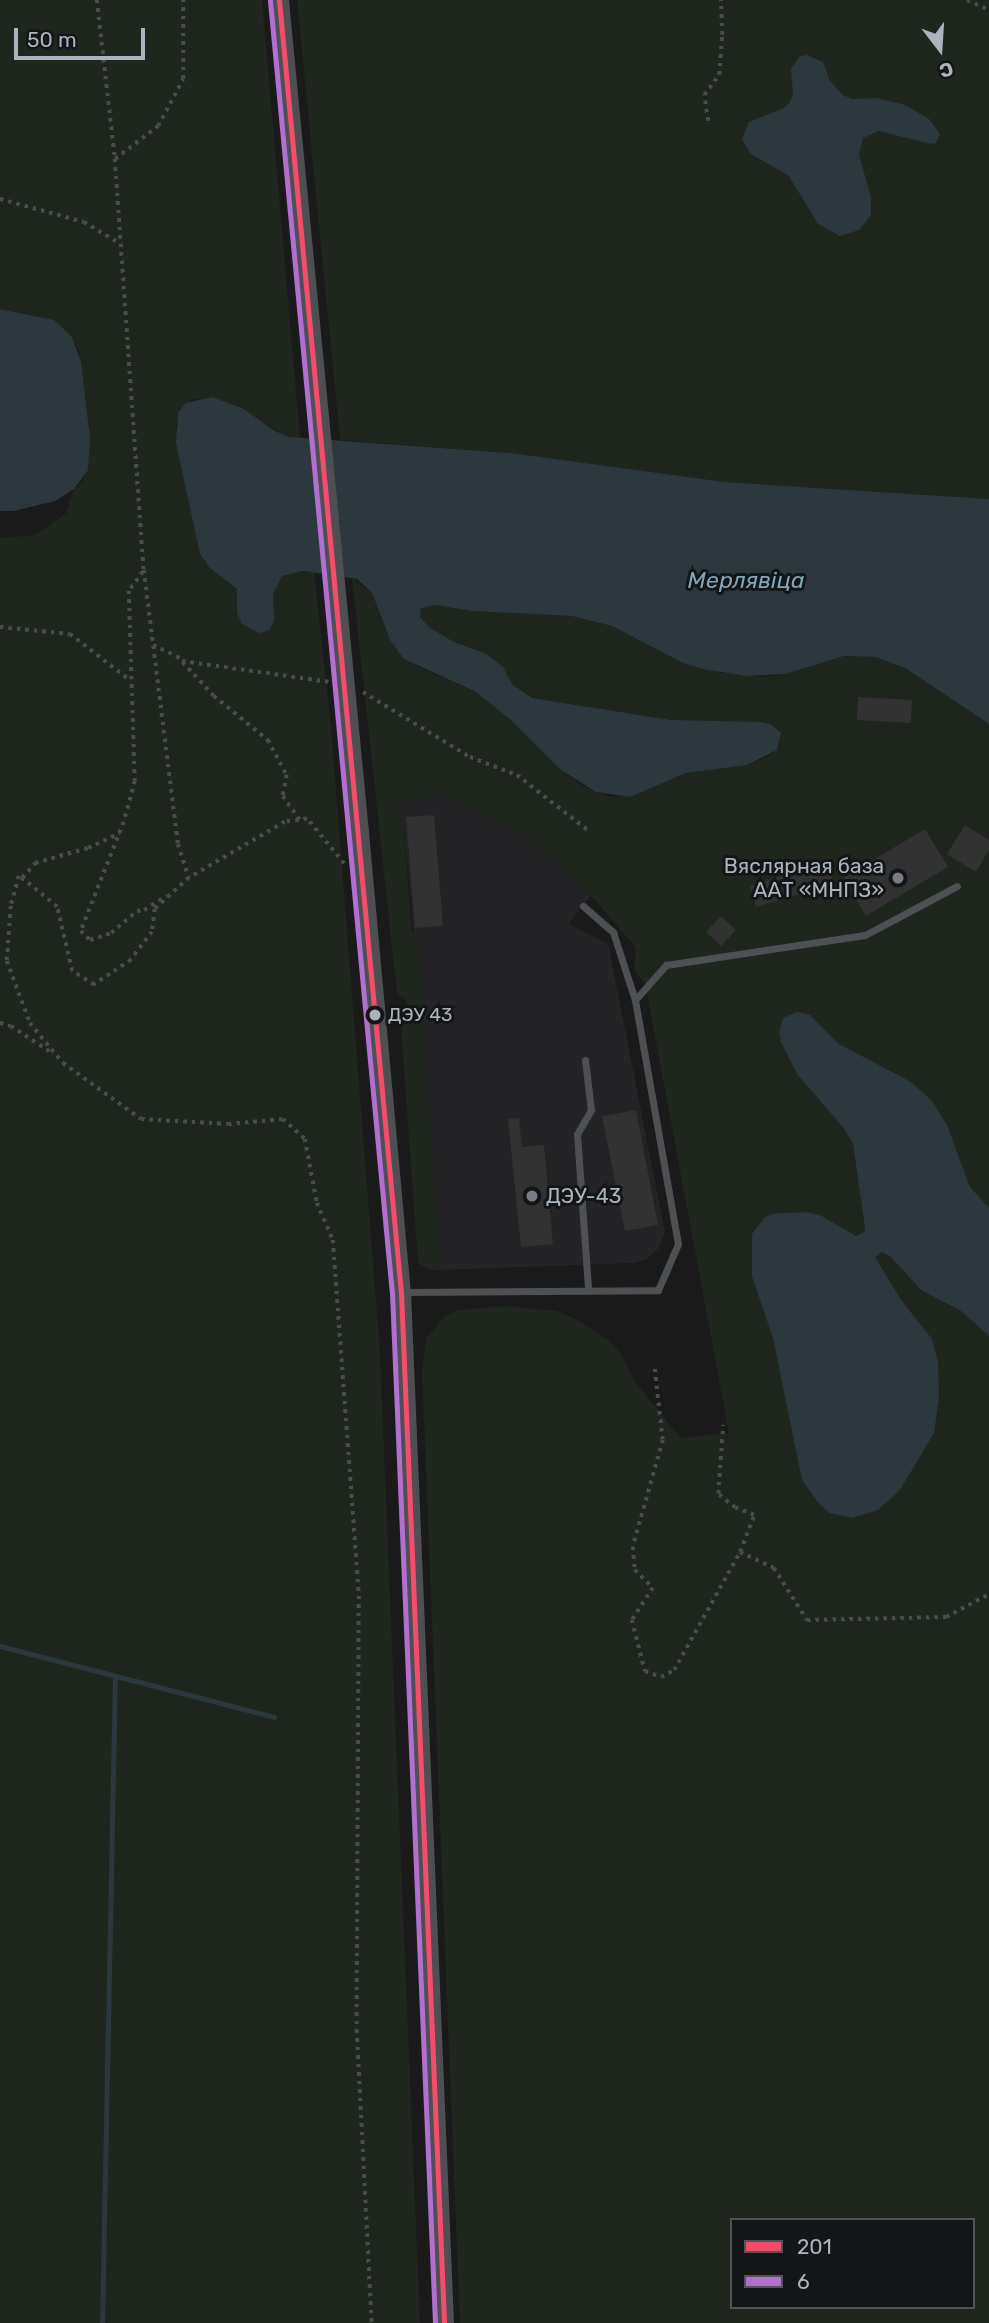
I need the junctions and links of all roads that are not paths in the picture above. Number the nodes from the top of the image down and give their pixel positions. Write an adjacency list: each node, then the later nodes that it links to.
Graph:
1 (279, 0): 7 (street, bridge)
2 (957, 886): 4 (lane)
3 (583, 906): 4 (lane)
4 (635, 1000): 6 (lane)
5 (585, 1060): 6 (lane)
6 (587, 1289): 7 (lane)
7 (401, 1292): 8 (street)
8 (444, 2323)

